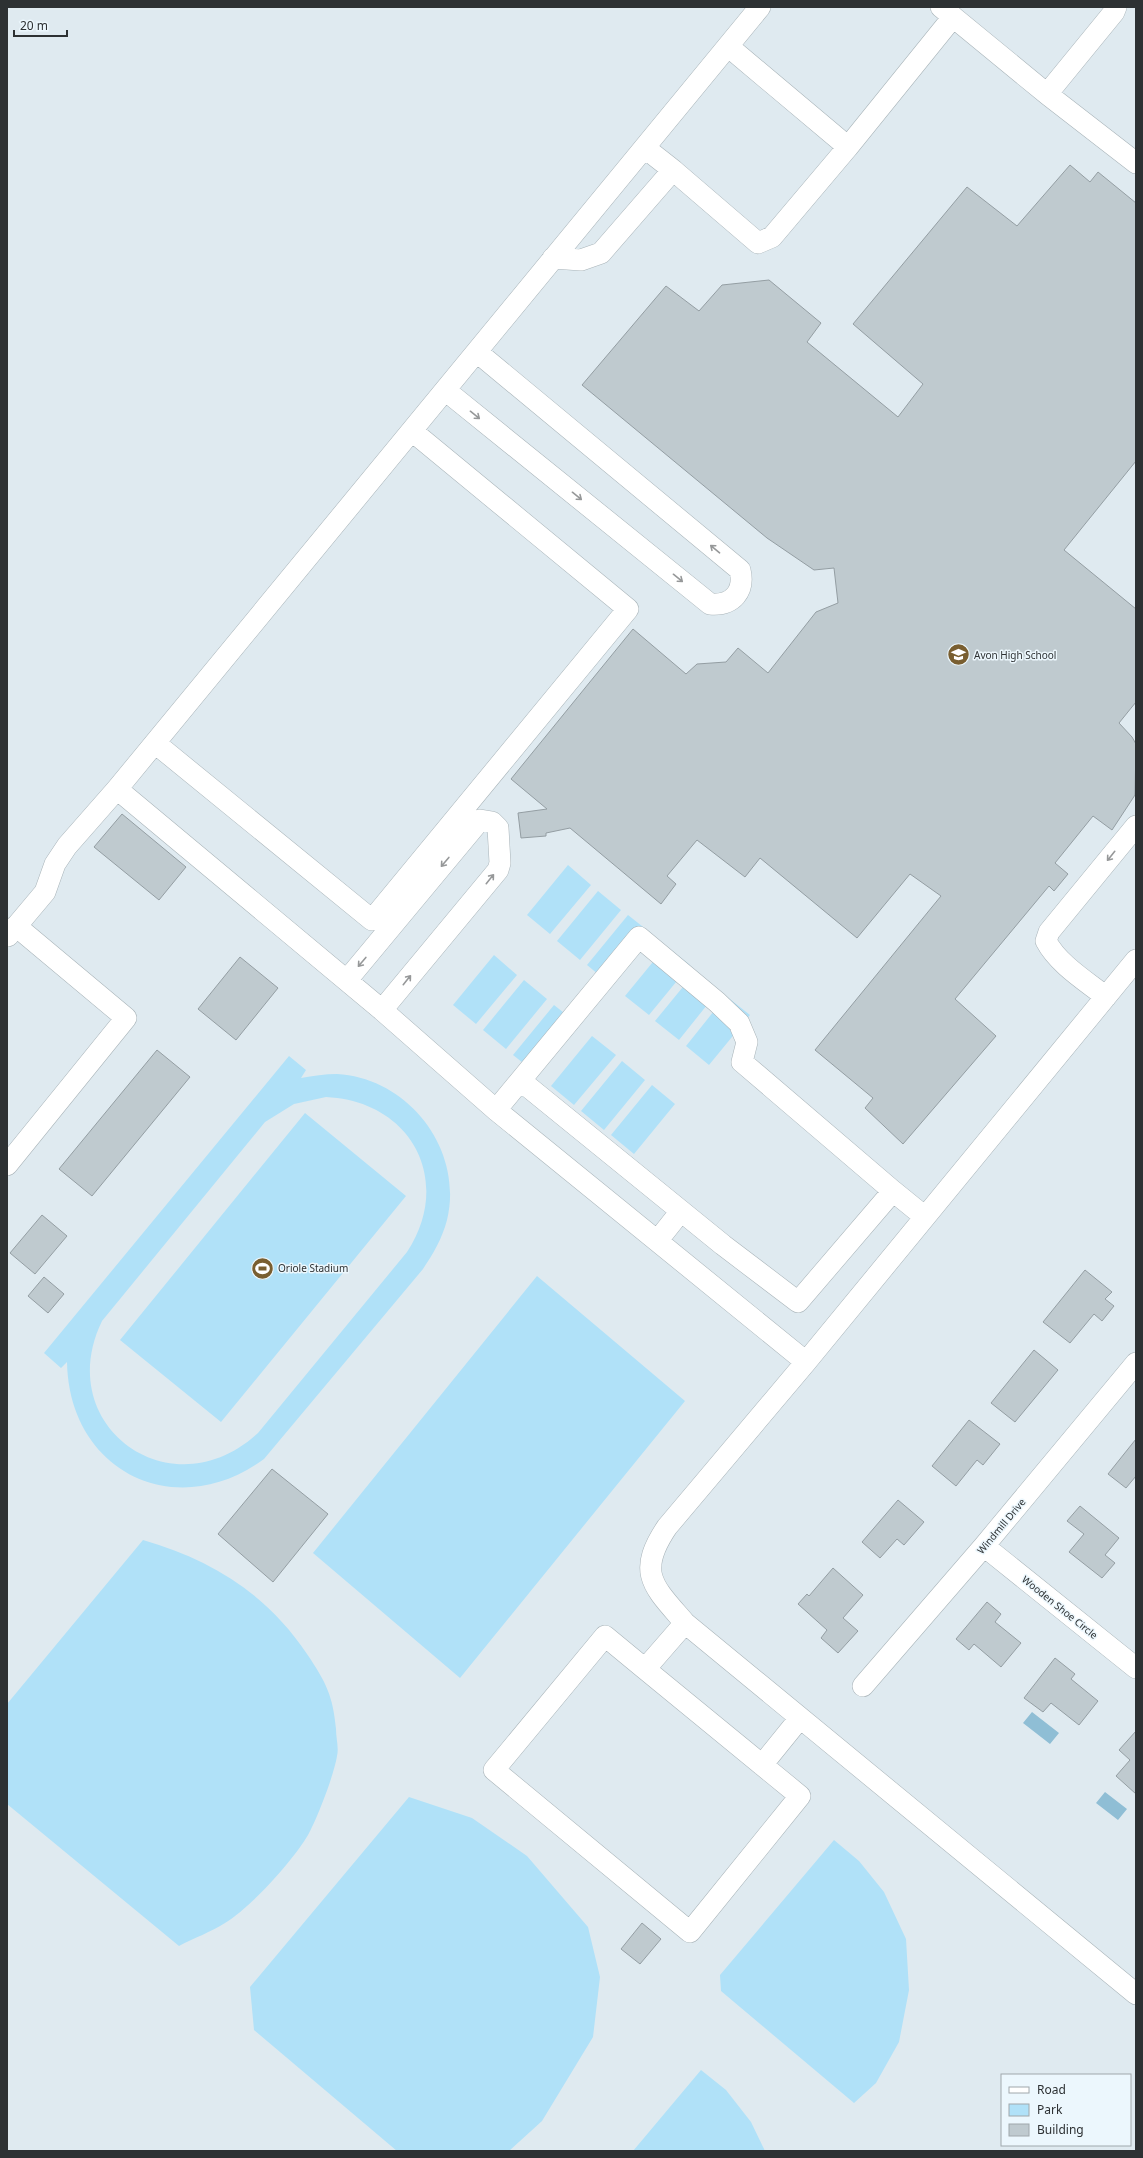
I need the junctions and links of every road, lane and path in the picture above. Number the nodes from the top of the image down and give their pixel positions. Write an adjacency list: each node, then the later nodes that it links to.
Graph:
1 (760, 7): 4 (street)
2 (1116, 7): 5 (street)
3 (947, 12): 5 (street); 6 (street)
4 (729, 47): 6 (street); 7 (street)
5 (1047, 94): 8 (street)
6 (848, 147): 9 (street)
7 (645, 148): 9 (street); 10 (street)
8 (1136, 163)
9 (672, 170): 10 (street)
10 (553, 258): 11 (street)
11 (477, 352): 12 (street); 12 (street, one-way to 11)
12 (445, 390): 13 (street)
13 (412, 431): 14 (street); 14 (street)
14 (155, 743): 15 (street)
15 (117, 789): 17 (street); 19 (street)
16 (1136, 826): 20 (street, one-way to 20)
17 (11, 932): 24 (street)
18 (1136, 960): 20 (street)
19 (347, 980): 21 (street); 21 (street, one-way to 19)
20 (1106, 997): 27 (street)
21 (382, 1010): 23 (street)
22 (521, 1080): 23 (street); 25 (street); 26 (street)
23 (496, 1110): 28 (street)
24 (7, 1165)
25 (893, 1191): 26 (street); 27 (street)
26 (681, 1211): 28 (street)
27 (925, 1217): 29 (street)
28 (658, 1240): 29 (street)
29 (806, 1362): 32 (street)
30 (1136, 1362): 31 (street, Windmill Drive)
31 (984, 1546): 33 (street, Wooden Shoe Circle); 35 (street, Windmill Drive)
32 (685, 1623): 34 (street); 36 (street)
33 (1136, 1668)
34 (645, 1669): 37 (street); 37 (street)
35 (863, 1686)
36 (800, 1718): 37 (street); 38 (street)
37 (762, 1765)
38 (1136, 1994)

